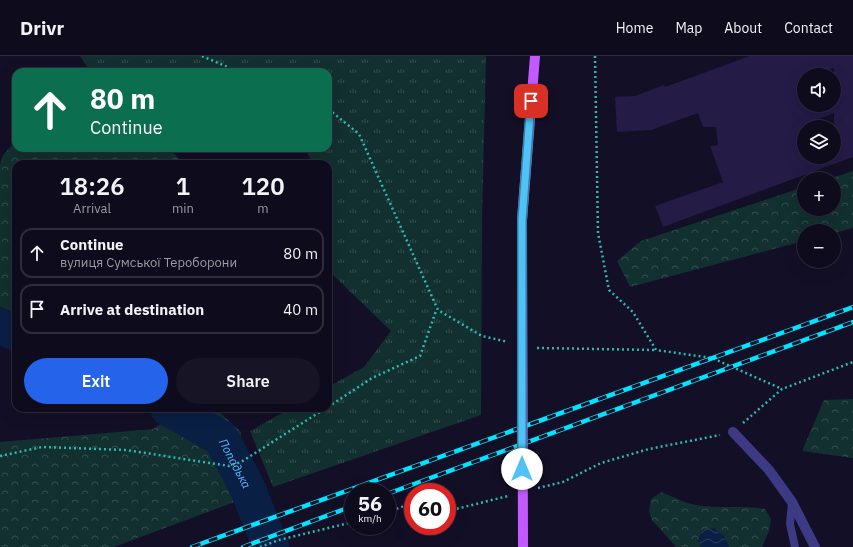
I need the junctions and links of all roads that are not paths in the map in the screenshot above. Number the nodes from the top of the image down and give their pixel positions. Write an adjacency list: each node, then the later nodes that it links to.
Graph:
1 (535, 56): 4 (main road, bridge)
2 (733, 432): 3 (street)
3 (792, 502): 5 (lane); 6 (street)
4 (523, 547)
5 (795, 547)
6 (816, 547)

